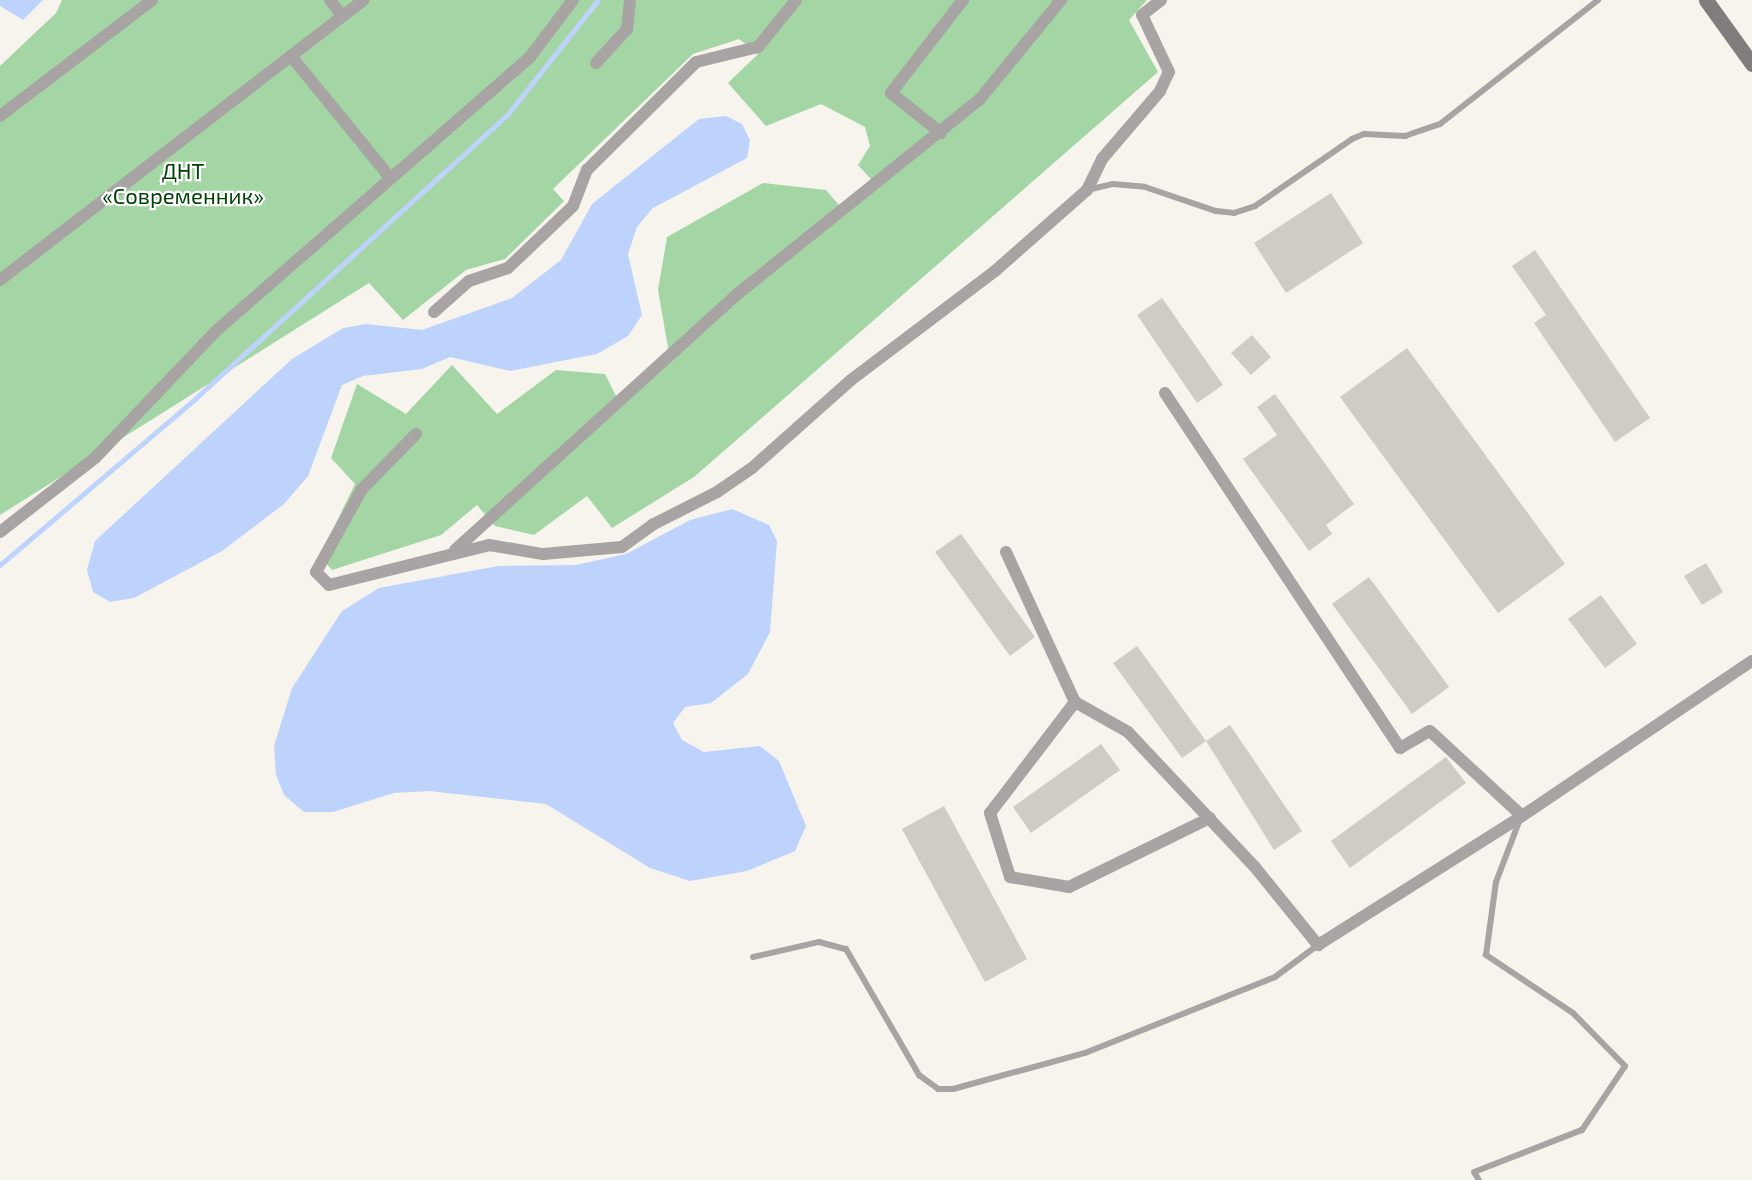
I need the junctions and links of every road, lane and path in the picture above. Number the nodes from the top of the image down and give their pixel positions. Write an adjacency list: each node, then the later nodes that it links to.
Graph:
1 (153, 0): 16 (street)
2 (330, 0): 12 (street)
3 (364, 0): 12 (street)
4 (573, 0): 18 (street)
5 (630, 0): 14 (street)
6 (796, 0): 21 (street)
7 (963, 0): 17 (street)
8 (1060, 0): 17 (street)
9 (1161, 0): 19 (street)
10 (1598, 0): 19 (lane)
11 (1706, 0): 15 (street)
12 (342, 16): 13 (street)
13 (291, 56): 18 (street); 20 (street)
14 (596, 63)
15 (1752, 64)
16 (0, 116)
17 (941, 133): 25 (street)
18 (388, 176): 24 (street)
19 (1087, 190): 25 (street)
20 (0, 280)
21 (434, 312)
22 (1165, 393): 29 (street)
23 (416, 434): 25 (street)
24 (0, 532)
25 (454, 551)
26 (1006, 552): 28 (street)
27 (1752, 661): 29 (street)
28 (1075, 702): 30 (street); 30 (street)
29 (1522, 816): 31 (street); 33 (lane)
30 (1210, 818): 31 (street)
31 (1318, 945): 32 (lane)
32 (753, 957)
33 (1479, 1180)

